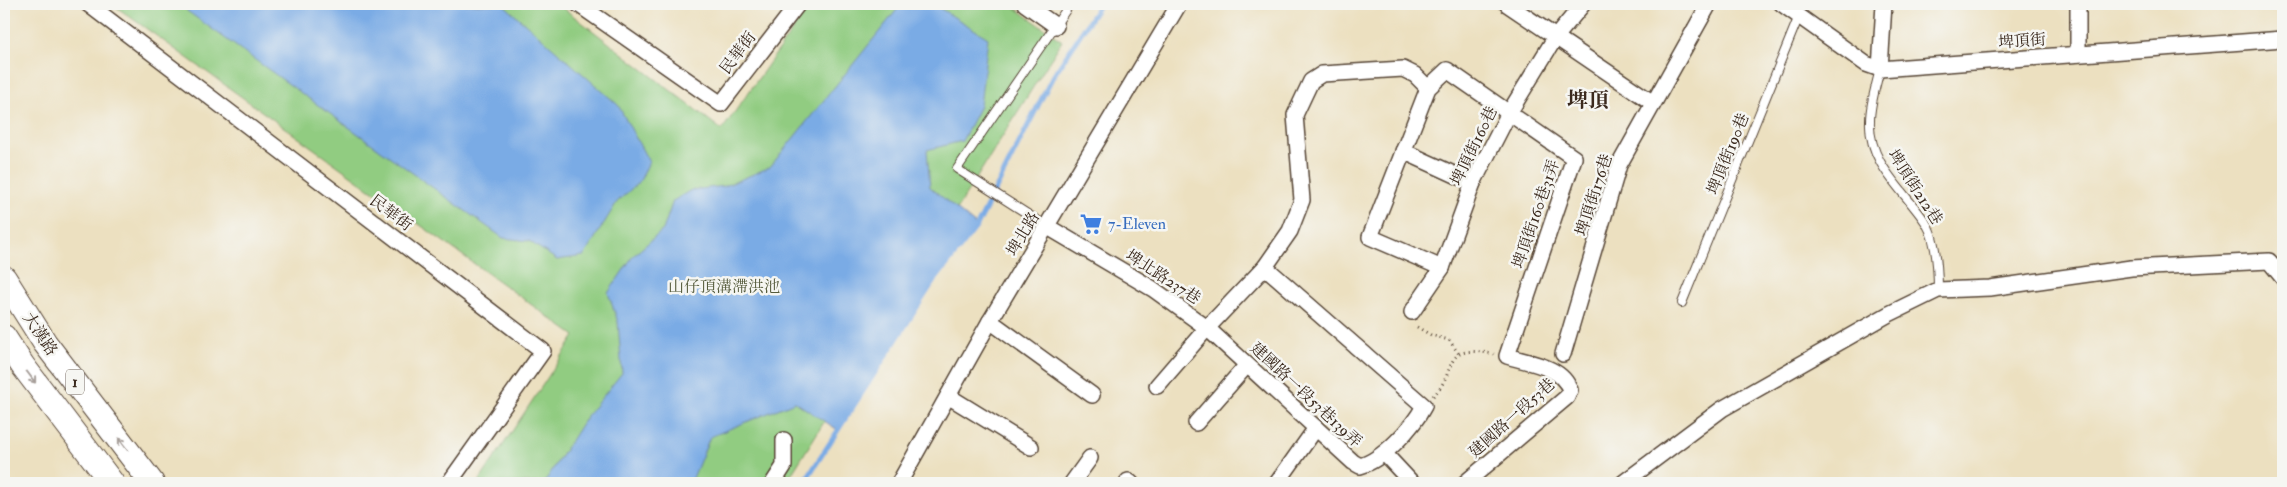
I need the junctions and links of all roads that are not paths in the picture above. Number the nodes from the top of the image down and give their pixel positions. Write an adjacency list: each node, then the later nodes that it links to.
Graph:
1 (89, 4): 49 (street, 民華街)
2 (578, 4): 3 (street, 民華街)
3 (798, 4)
4 (1025, 4): 14 (street)
5 (1070, 4): 14 (lane)
6 (1179, 4): 24 (street, 埤北路)
7 (1506, 4): 15 (street)
8 (1583, 4): 15 (street, 埤頂街160巷)
9 (1709, 4): 20 (street, 埤頂街176巷)
10 (1782, 4): 13 (street)
11 (1884, 4): 18 (street)
12 (2078, 4): 17 (street)
13 (1799, 16): 18 (street); 30 (lane, 埤頂街190巷)
14 (1056, 26): 24 (lane)
15 (1555, 38): 20 (street); 21 (street, 埤頂街160巷)
16 (2283, 40): 17 (street, 埤頂街)
17 (2078, 54): 18 (street, 埤頂街)
18 (1880, 69): 29 (lane, 埤頂街212巷)
19 (1428, 88): 21 (street); 22 (street); 25 (street)
20 (1654, 103): 35 (street, 埤頂街176巷)
21 (1509, 113): 23 (street, 埤頂街160巷); 36 (street, 埤頂街160巷31弄)
22 (1403, 151): 23 (street); 26 (street)
23 (1473, 183): 26 (street, 埤頂街160巷)
24 (1048, 227): 32 (street, 埤北路); 33 (street, 埤北路237巷)
25 (1265, 267): 33 (street); 45 (street, 建國路一段53巷139弄)
26 (1442, 268): 31 (street, 埤頂街160巷)
27 (4, 278): 48 (main road, 大漢路 / 1, one-way to 27)
28 (2283, 278): 29 (street)
29 (1938, 290): 56 (street)
30 (1682, 303)
31 (1412, 312)
32 (990, 321): 39 (street); 40 (street, 埤北路)
33 (1207, 328): 37 (street, 建國路一段53巷139弄); 38 (street)
34 (4, 337): 47 (main road, 大漢路 / 1, one-way to 47)
35 (1564, 354)
36 (1507, 356): 55 (street, 建國路一段53巷)
37 (1247, 364): 41 (street); 42 (street, 建國路一段53巷139弄)
38 (1157, 386)
39 (1092, 395)
40 (948, 396): 44 (street); 51 (street, 埤北路)
41 (1196, 423)
42 (1316, 428): 45 (street, 建國路一段53巷139弄); 53 (street)
43 (784, 440): 50 (street)
44 (1031, 447)
45 (1384, 453): 54 (street)
46 (1090, 458): 52 (street)
47 (112, 483)
48 (152, 483)
49 (449, 483)
50 (773, 483)
51 (899, 483)
52 (1072, 483)
53 (1277, 483)
54 (1412, 483)
55 (1465, 483)
56 (1623, 483)

